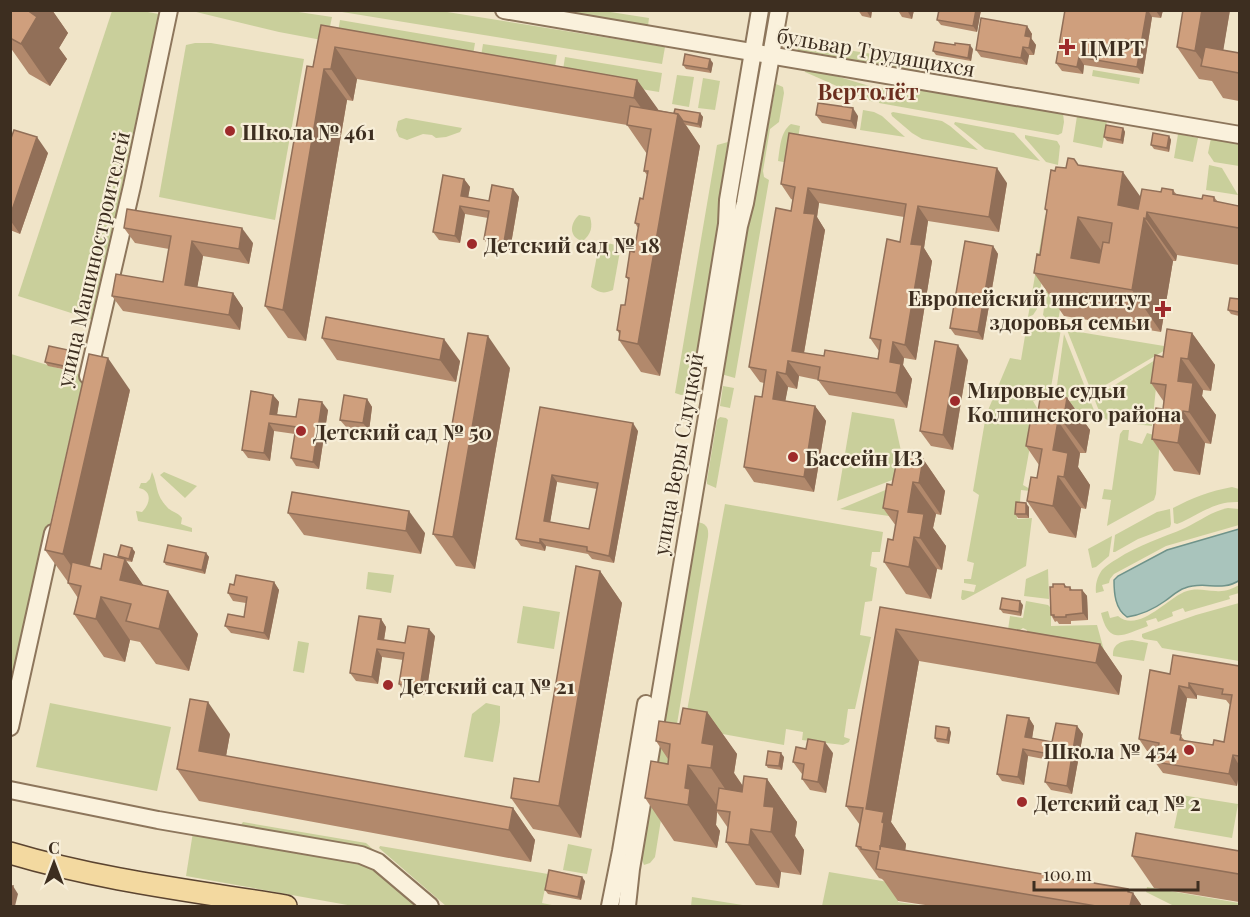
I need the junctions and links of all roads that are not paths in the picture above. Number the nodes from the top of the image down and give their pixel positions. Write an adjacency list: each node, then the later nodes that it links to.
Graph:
1 (169, 10): 8 (street, улица Машиностроителей)
2 (504, 10): 5 (street, бульвар Трудящихся)
3 (760, 10): 5 (street, улица Веры Слуцкой)
4 (779, 10): 6 (street, улица Веры Слуцкой)
5 (753, 53): 6 (street, бульвар Трудящихся); 15 (street, улица Веры Слуцкой)
6 (771, 56): 7 (street, бульвар Трудящихся); 16 (street, улица Веры Слуцкой)
7 (1239, 135)
8 (86, 387)
9 (56, 521): 10 (street)
10 (10, 728)
11 (10, 790): 14 (street)
12 (10, 854): 13 (main road)
13 (286, 906)
14 (430, 906)
15 (610, 906)
16 (627, 906)

